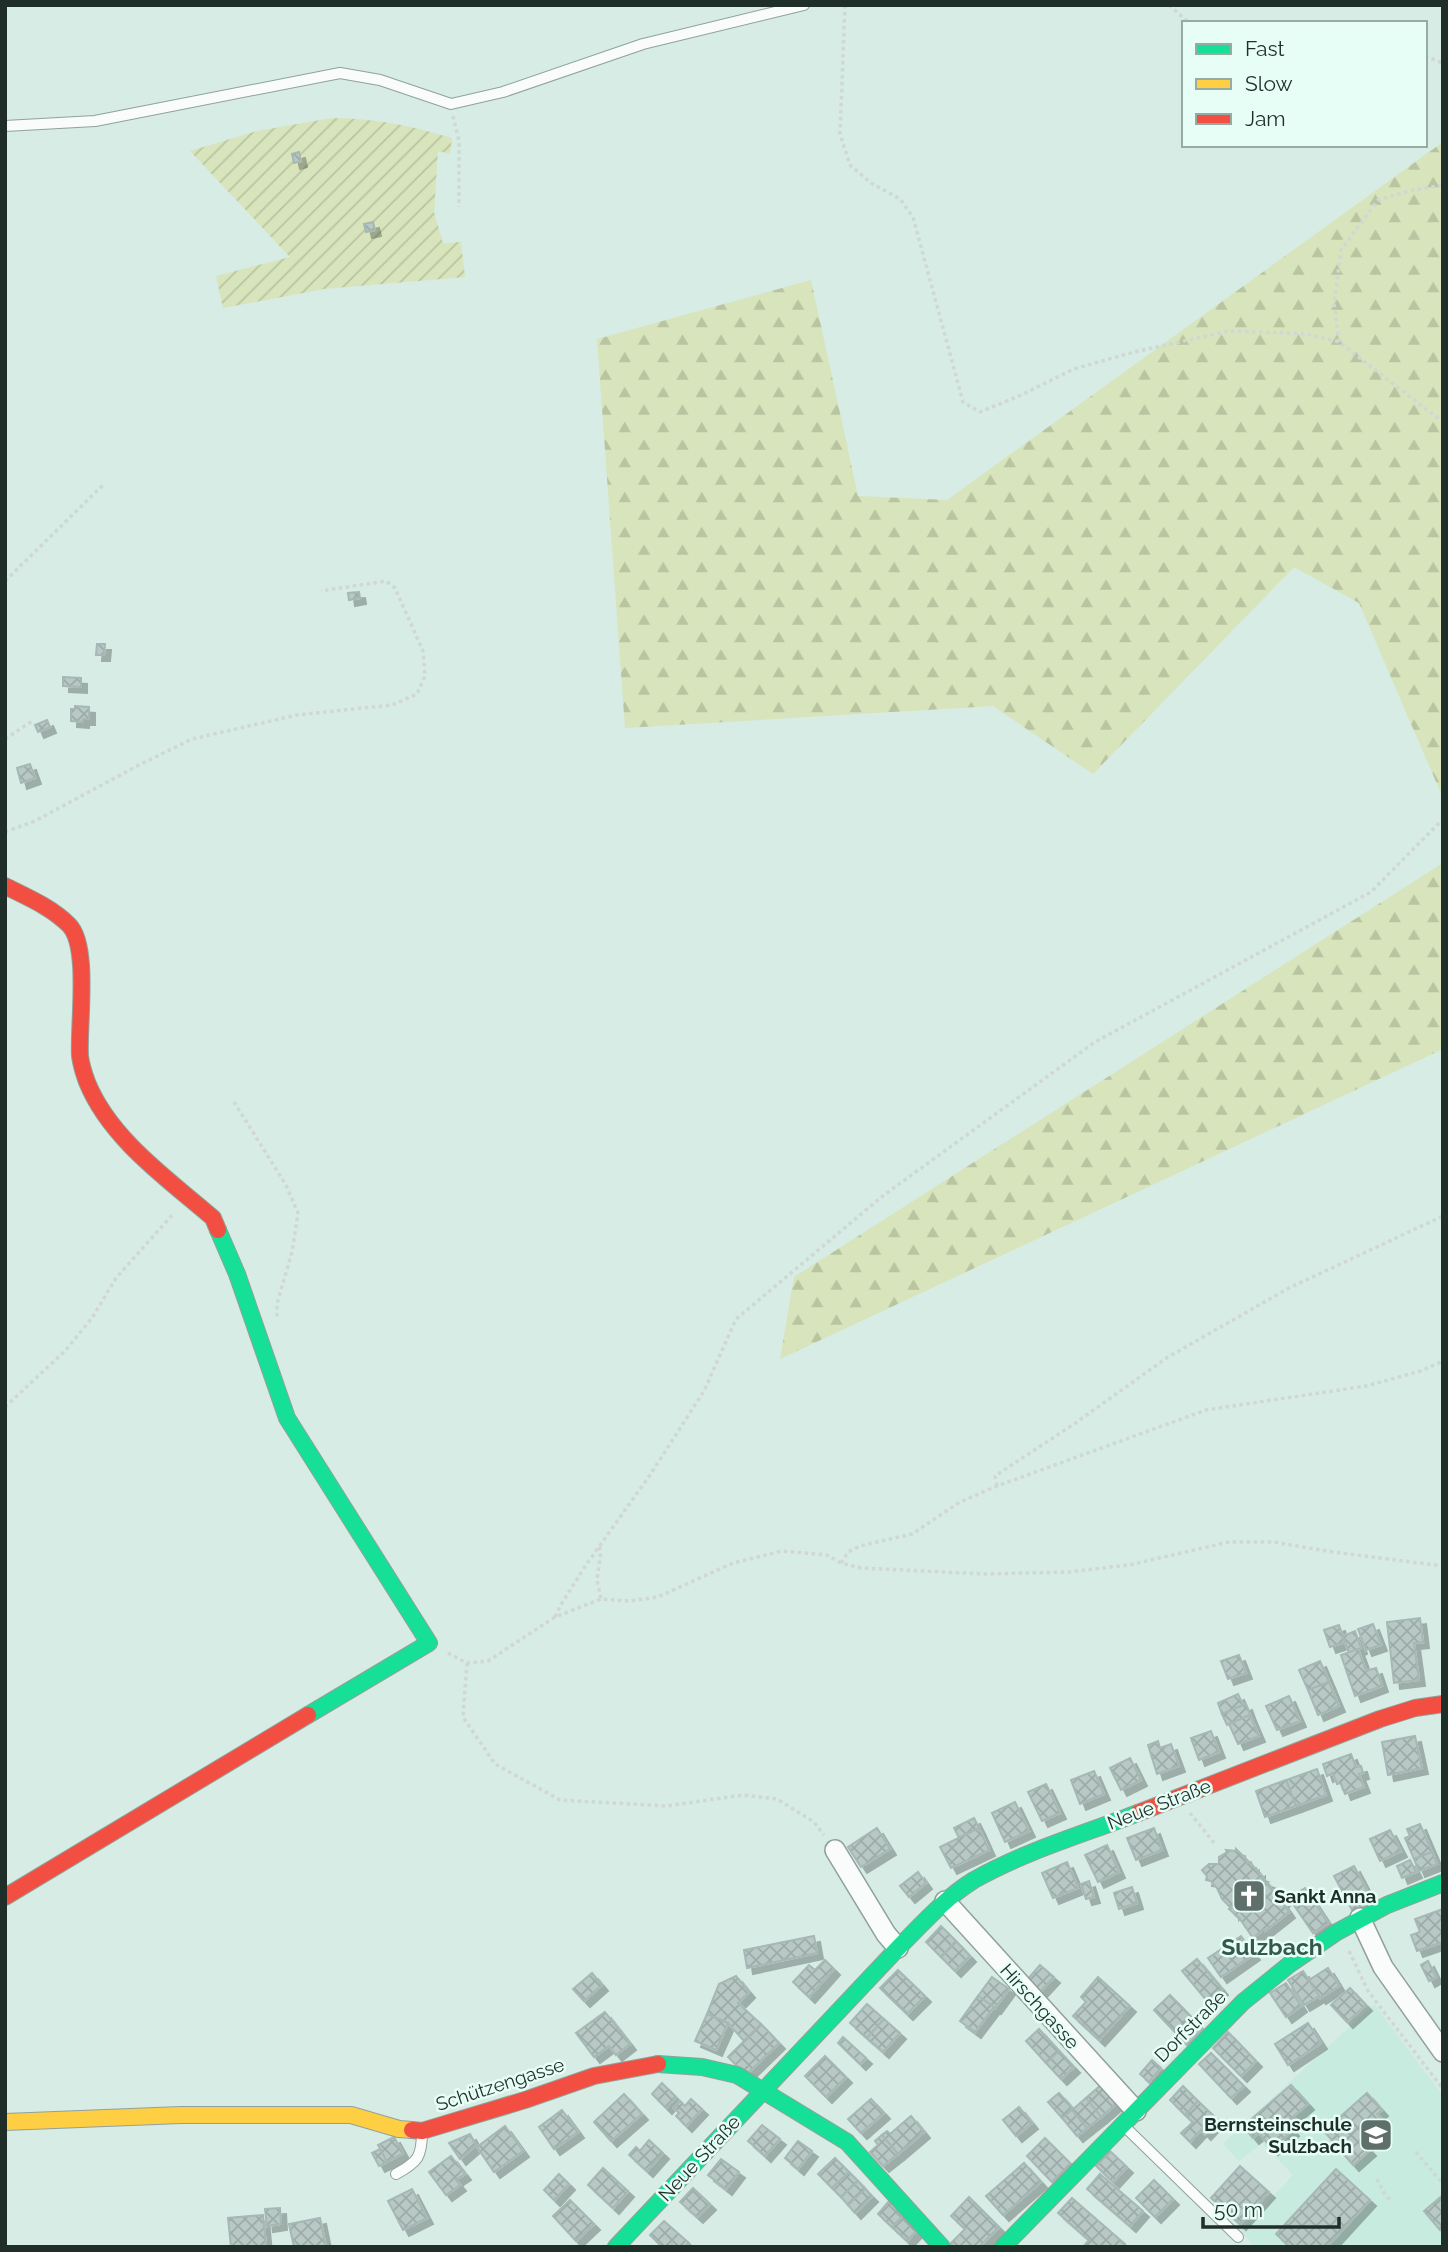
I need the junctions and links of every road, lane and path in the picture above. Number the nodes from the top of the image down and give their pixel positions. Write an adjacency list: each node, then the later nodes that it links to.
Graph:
1 (804, 5): 5 (lane)
2 (845, 5): 9 (path)
3 (1168, 5): 4 (path)
4 (1189, 21)
5 (452, 104): 6 (lane); 8 (path)
6 (5, 126)
7 (1443, 185): 9 (path)
8 (459, 207)
9 (1339, 342): 10 (path)
10 (1443, 418)
11 (104, 484): 12 (path)
12 (5, 580)
13 (321, 591): 17 (path)
14 (34, 720): 15 (path)
15 (5, 739)
16 (1443, 819): 26 (path)
17 (5, 832)
18 (5, 886): 20 (street)
19 (234, 1102): 22 (path)
20 (191, 1197): 24 (path); 31 (street)
21 (1443, 1216): 25 (path)
22 (276, 1327)
23 (1443, 1361): 25 (path)
24 (5, 1407)
25 (997, 1486): 27 (path)
26 (599, 1547): 29 (path); 30 (path)
27 (841, 1563): 28 (path); 29 (path)
28 (1443, 1566)
29 (601, 1599): 30 (path)
30 (555, 1617): 32 (path)
31 (429, 1643): 32 (path); 38 (street)
32 (467, 1663): 36 (path)
33 (1443, 1704): 39 (street, Neue Straße)
34 (1186, 1808): 35 (path)
35 (1215, 1844)
36 (835, 1850): 42 (street)
37 (1443, 1882): 40 (street, Dorfstraße)
38 (5, 1897)
39 (944, 1901): 42 (street, Neue Straße); 46 (street, Hirschgasse)
40 (1360, 1918): 41 (street, Dorfstraße); 43 (street)
41 (1340, 1930): 44 (path); 46 (street, Dorfstraße)
42 (898, 1948): 45 (street, Neue Straße)
43 (1443, 2052)
44 (1443, 2089)
45 (763, 2091): 48 (street, Schützengasse); 55 (street, Neue Straße); 56 (street, Schützengasse)
46 (1129, 2118): 54 (lane); 57 (street, Dorfstraße)
47 (5, 2122): 48 (street, Schützengasse)
48 (422, 2131): 50 (lane)
49 (1416, 2152): 52 (path)
50 (396, 2174)
51 (1377, 2179): 53 (path)
52 (1443, 2184)
53 (1390, 2200)
54 (1238, 2237)
55 (615, 2247)
56 (942, 2247)
57 (1003, 2247)

